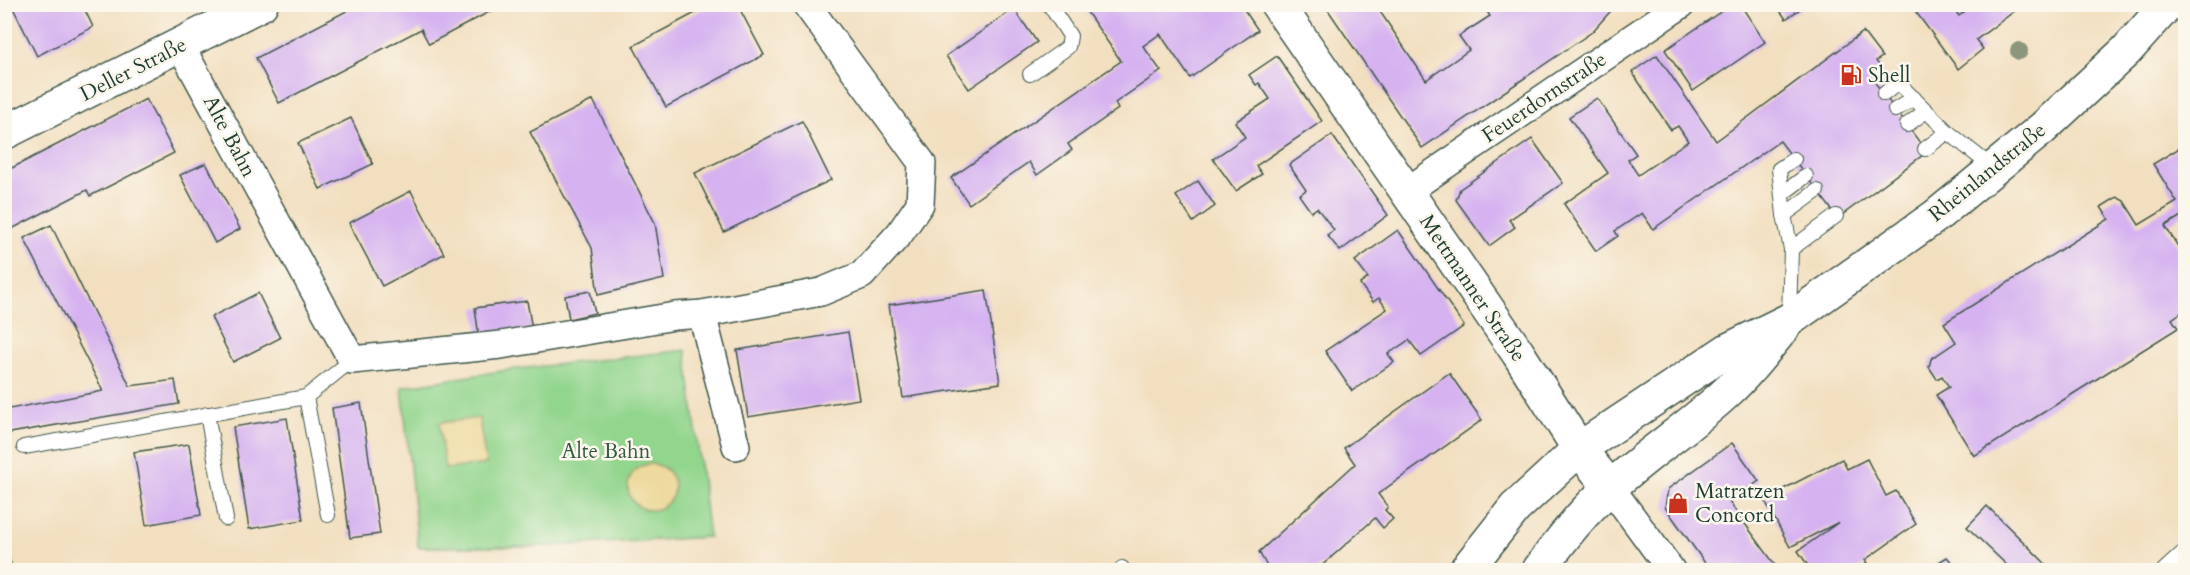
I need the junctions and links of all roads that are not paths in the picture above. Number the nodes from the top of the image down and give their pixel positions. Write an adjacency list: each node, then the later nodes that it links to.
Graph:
1 (261, 4): 7 (main road, Deller Straße)
2 (806, 4): 26 (street)
3 (1049, 4): 8 (lane)
4 (1277, 4): 20 (main road, Mettmanner Straße)
5 (1682, 4): 20 (street, Feuerdornstraße)
6 (2168, 4): 18 (main road, Rheinlandstraße)
7 (180, 45): 15 (main road, Deller Straße); 28 (street, Alte Bahn)
8 (1030, 74)
9 (1884, 94): 10 (lane)
10 (1914, 98): 11 (lane); 12 (lane)
11 (1895, 110)
12 (1926, 111): 13 (lane); 14 (lane)
13 (1906, 125)
14 (1948, 132): 16 (lane); 18 (lane)
15 (4, 133)
16 (1925, 149)
17 (1794, 159): 22 (lane)
18 (1994, 170): 27 (main road, Rheinlandstraße)
19 (1806, 176): 22 (lane)
20 (1407, 190): 33 (main road, Mettmanner Straße)
21 (1817, 191): 23 (lane)
22 (1782, 194): 23 (lane)
23 (1784, 215): 25 (lane)
24 (1836, 216): 25 (lane)
25 (1791, 249): 27 (lane)
26 (702, 314): 28 (street); 31 (street)
27 (1789, 320): 33 (main road, Rheinlandstraße); 34 (main road, Rheinlandstraße)
28 (352, 360): 29 (lane)
29 (306, 396): 30 (lane); 35 (lane)
30 (207, 414): 32 (lane); 36 (lane)
31 (736, 446)
32 (24, 447)
33 (1579, 449): 34 (main road, Mettmanner Straße); 38 (main road, Rheinlandstraße)
34 (1610, 488): 39 (main road, Rheinlandstraße); 40 (street, Mettmanner Straße)
35 (328, 515)
36 (226, 519)
37 (2186, 550): 41 (lane)
38 (1466, 570)
39 (1539, 570)
40 (1671, 570)
41 (2164, 570)

